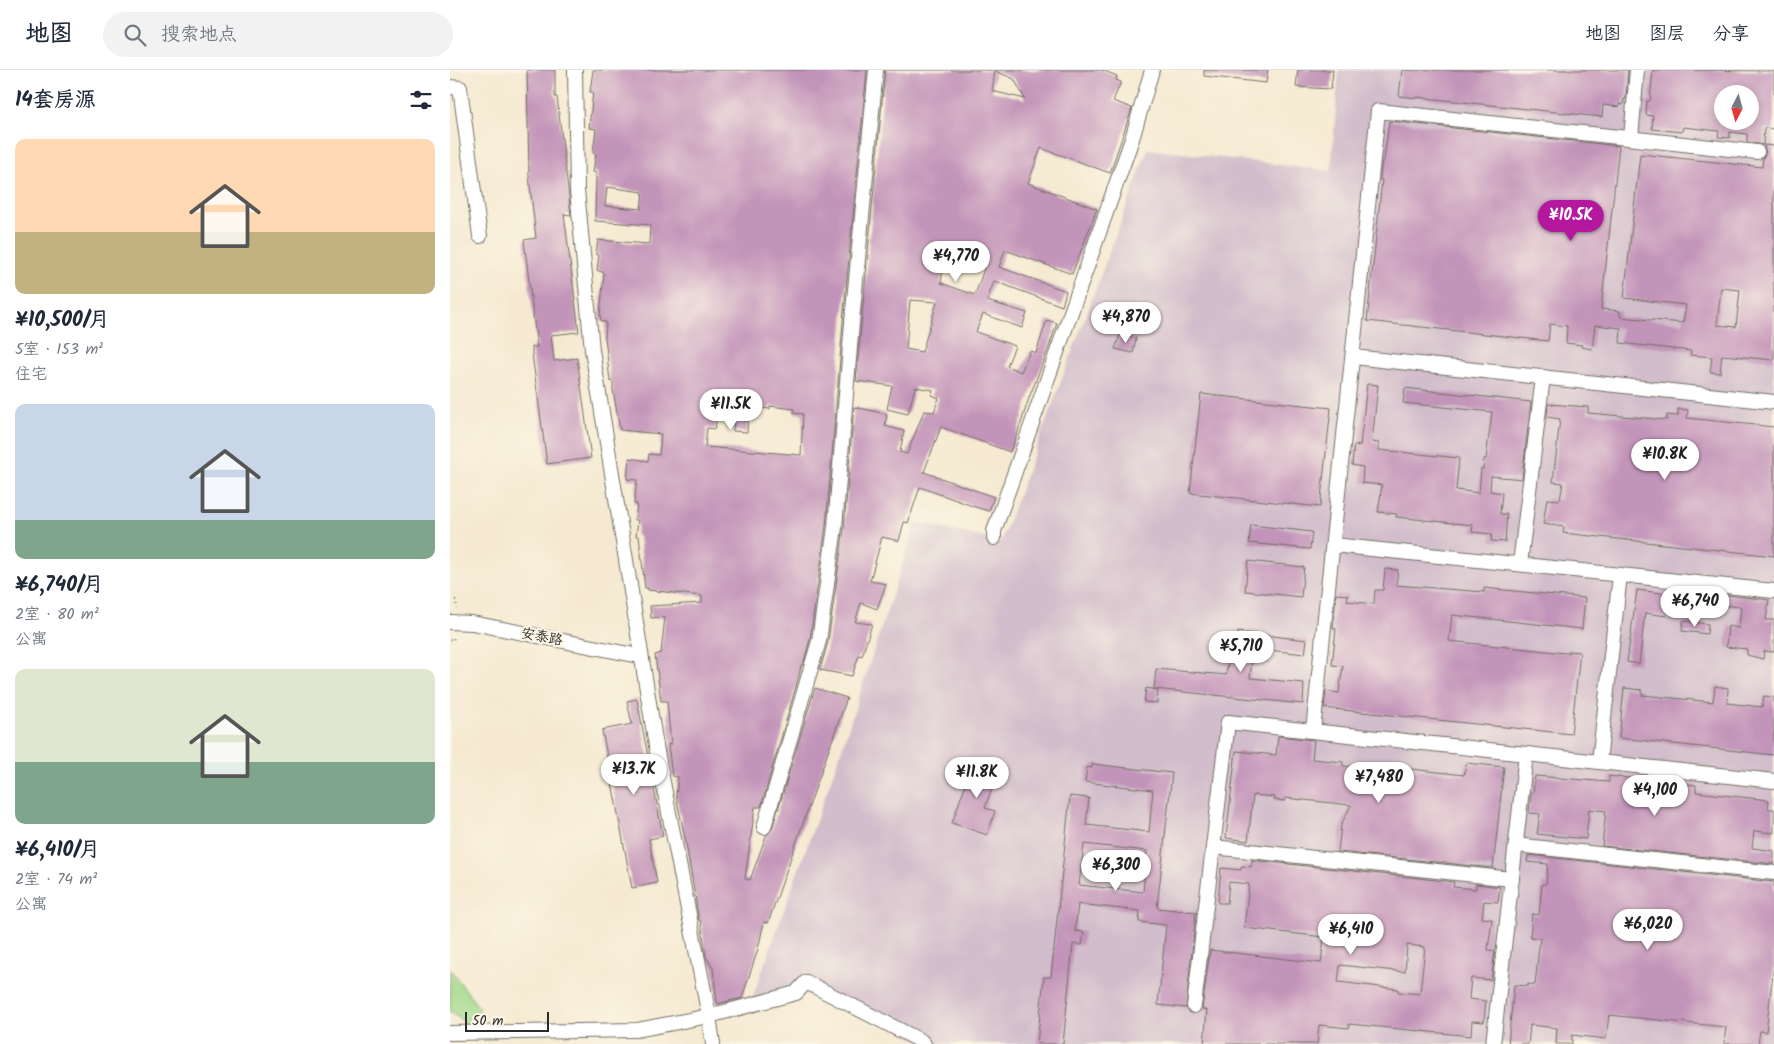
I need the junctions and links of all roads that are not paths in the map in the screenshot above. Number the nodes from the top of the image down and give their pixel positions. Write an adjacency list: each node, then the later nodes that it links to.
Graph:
1 (575, 70): 18 (street)
2 (876, 70): 23 (street)
3 (1152, 70): 12 (street)
4 (1637, 70): 6 (street)
5 (450, 87): 8 (street)
6 (1631, 138): 7 (street); 9 (street)
7 (1757, 152)
8 (480, 236)
9 (1353, 357): 10 (street); 13 (street)
10 (1542, 378): 11 (street); 14 (street)
11 (1774, 402)
12 (994, 538)
13 (1333, 545): 14 (street); 19 (street)
14 (1520, 564): 15 (street)
15 (1620, 575): 16 (street); 21 (street)
16 (1774, 591)
17 (450, 622): 18 (street, 安泰路)
18 (638, 655): 29 (street)
19 (1313, 731): 20 (street); 25 (street)
20 (1526, 754): 21 (street); 24 (street)
21 (1599, 762): 22 (street)
22 (1774, 781)
23 (764, 826)
24 (1516, 845): 26 (street); 27 (street)
25 (1213, 847): 27 (street); 28 (street)
26 (1774, 873)
27 (1512, 879): 33 (street)
28 (1194, 1006)
29 (709, 1016): 30 (street); 31 (street); 32 (street)
30 (450, 1033)
31 (713, 1044)
32 (924, 1044)
33 (1493, 1044)

